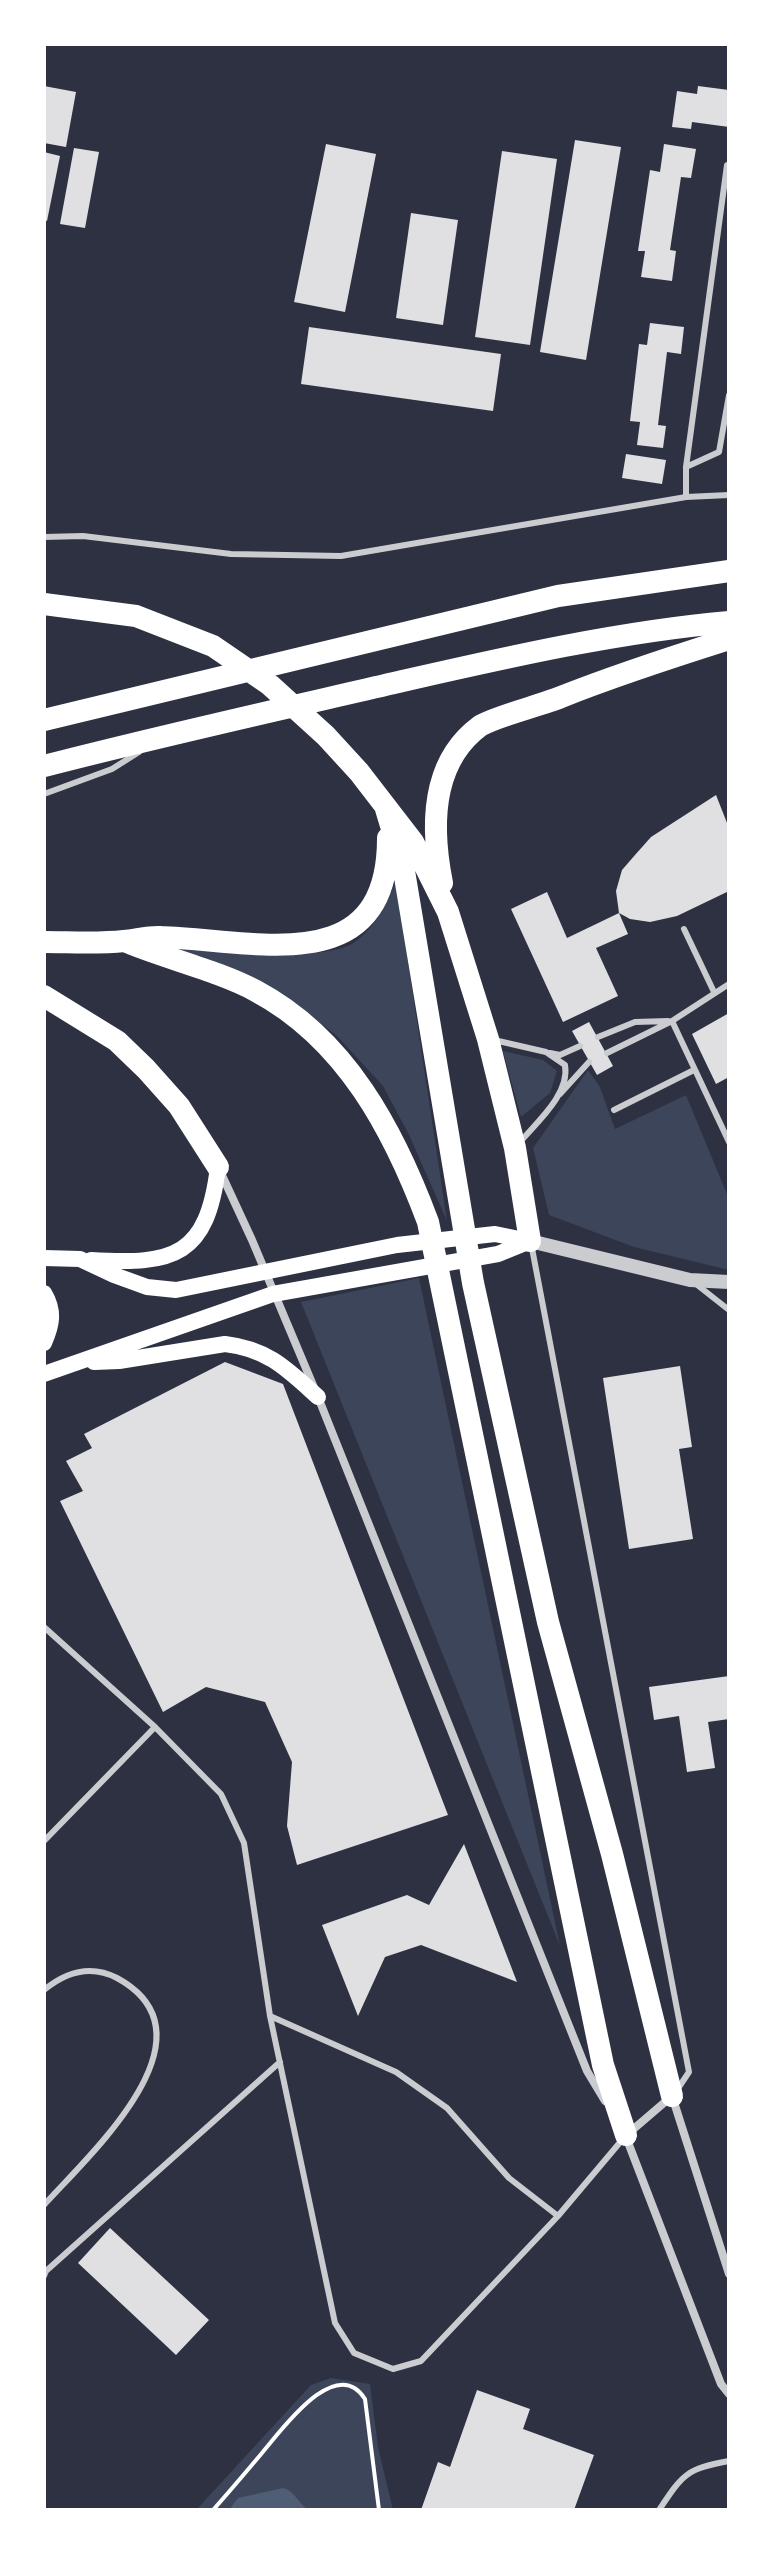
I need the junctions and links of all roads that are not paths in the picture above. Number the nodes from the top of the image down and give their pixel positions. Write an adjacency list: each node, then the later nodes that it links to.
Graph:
1 (729, 165): 3 (lane)
2 (729, 395): 3 (lane)
3 (686, 467): 5 (lane)
4 (729, 495): 5 (lane)
5 (686, 497): 6 (lane)
6 (44, 537)
7 (729, 571): 11 (highway)
8 (44, 604): 15 (highway)
9 (729, 622): 12 (highway)
10 (729, 639): 16 (highway)
11 (44, 720)
12 (165, 735): 13 (highway); 14 (lane)
13 (44, 766)
14 (44, 794)
15 (386, 809): 16 (highway); 18 (highway); 55 (highway)
16 (448, 912): 25 (highway)
17 (684, 929): 21 (lane)
18 (124, 941): 19 (highway); 56 (highway)
19 (44, 942)
20 (729, 984): 21 (lane)
21 (714, 992): 23 (lane)
22 (44, 996): 35 (highway)
23 (672, 1021): 24 (lane); 28 (lane); 30 (lane)
24 (598, 1037)
25 (488, 1039): 27 (lane); 34 (highway)
26 (580, 1046): 27 (lane)
27 (546, 1052): 31 (lane)
28 (607, 1053)
29 (589, 1062): 31 (lane)
30 (694, 1070): 32 (lane); 33 (lane)
31 (558, 1097): 34 (lane)
32 (614, 1110)
33 (729, 1142)
34 (515, 1148): 36 (highway)
35 (218, 1167): 38 (main road); 39 (street)
36 (530, 1241): 39 (main road); 40 (street); 43 (main road); 55 (lane)
37 (44, 1258): 38 (main road)
38 (80, 1259): 39 (main road)
39 (265, 1273): 43 (street)
40 (690, 1280): 41 (street); 44 (lane)
41 (729, 1282)
42 (44, 1293): 45 (main road)
43 (273, 1294): 46 (main road); 48 (street)
44 (729, 1310)
45 (44, 1343)
46 (80, 1362): 47 (main road); 48 (main road)
47 (44, 1374)
48 (318, 1397): 56 (street)
49 (44, 1627): 50 (lane)
50 (155, 1727): 51 (lane); 53 (lane)
51 (44, 1841)
52 (44, 1990): 57 (lane)
53 (270, 2016): 54 (lane); 58 (lane)
54 (280, 2062): 58 (lane); 60 (lane)
55 (672, 2096): 56 (street); 59 (street)
56 (626, 2135): 58 (lane); 61 (street)
57 (44, 2205)
58 (558, 2216)
59 (729, 2274)
60 (44, 2276)
61 (729, 2394)
62 (729, 2461): 63 (lane)
63 (659, 2510)

